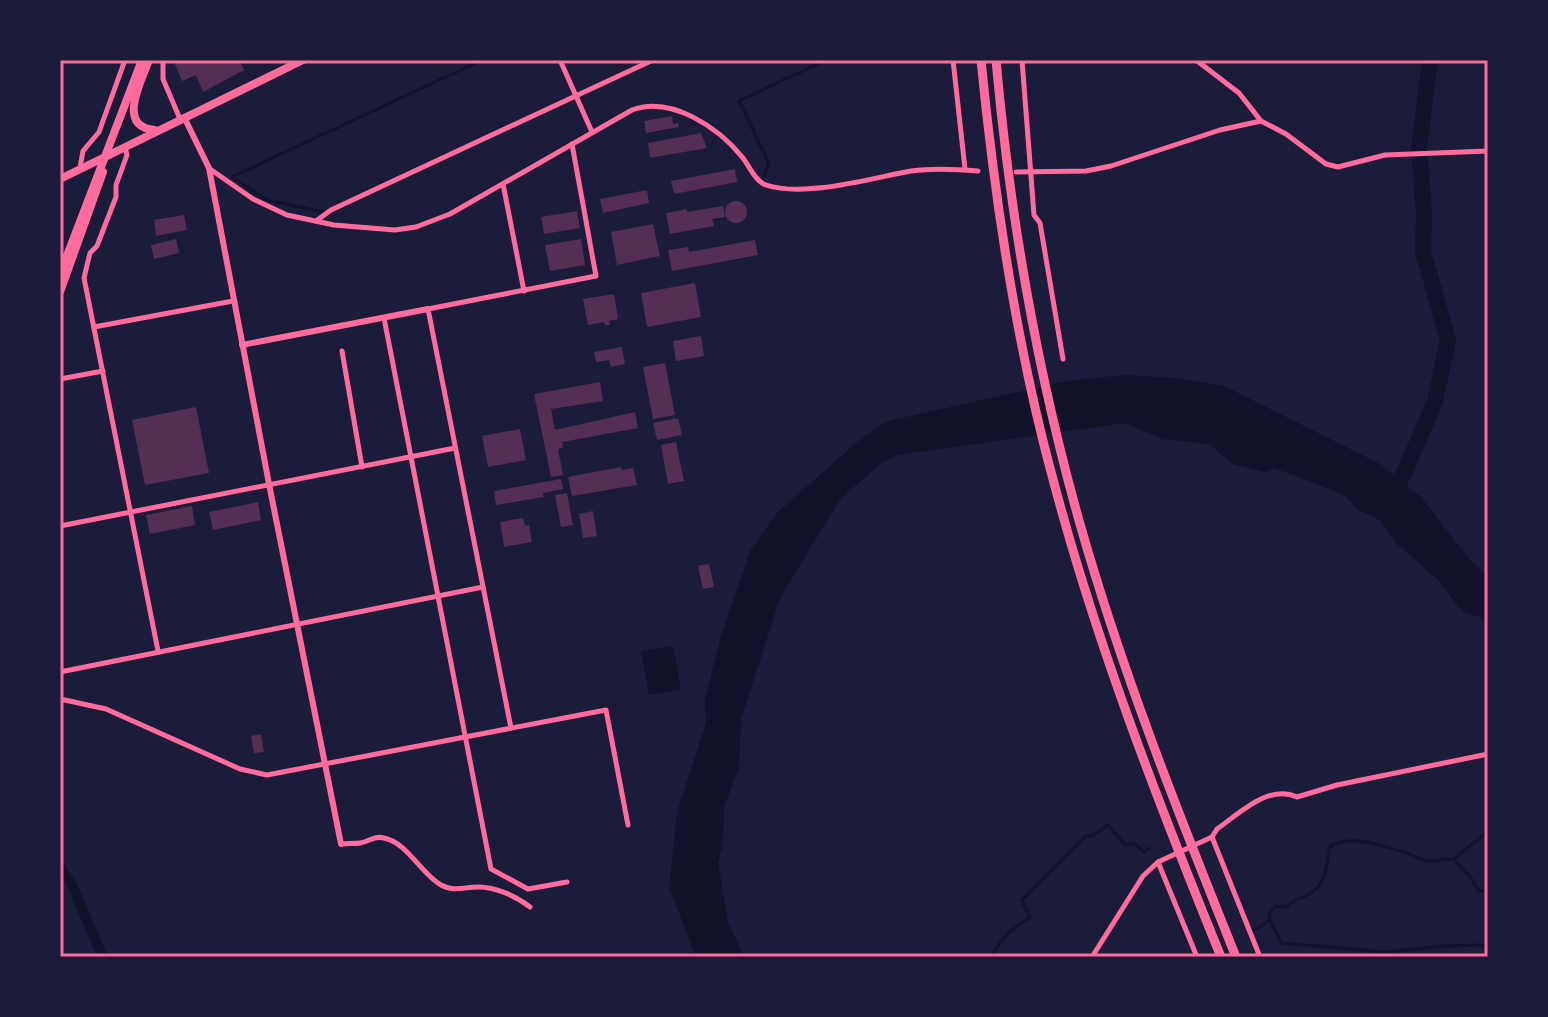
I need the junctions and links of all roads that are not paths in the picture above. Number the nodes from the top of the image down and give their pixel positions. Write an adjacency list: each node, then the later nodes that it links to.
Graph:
1 (125, 60): 23 (street)
2 (142, 60): 21 (highway)
3 (149, 60): 16 (highway)
4 (163, 60): 14 (street)
5 (303, 60): 14 (highway)
6 (560, 60): 13 (street)
7 (653, 60): 13 (street)
8 (953, 60): 24 (street)
9 (981, 60): 68 (highway)
10 (996, 60): 69 (highway)
11 (1022, 60): 26 (street)
12 (1196, 60): 15 (street)
13 (576, 96): 17 (street); 30 (street)
14 (182, 118): 16 (highway); 22 (street)
15 (1261, 121): 20 (street); 26 (street)
16 (156, 130): 19 (highway)
17 (592, 132): 18 (street); 24 (street)
18 (572, 144): 29 (street); 32 (street)
19 (124, 147): 21 (highway); 37 (street)
20 (1488, 151)
21 (107, 156): 23 (highway); 31 (highway); 33 (highway)
22 (209, 168): 30 (street); 34 (street)
23 (80, 169): 28 (highway)
24 (965, 169): 25 (street)
25 (978, 171)
26 (1031, 171): 27 (street); 40 (street)
27 (1016, 172)
28 (60, 179)
29 (503, 184): 30 (street); 32 (street)
30 (316, 221)
31 (60, 274)
32 (524, 291): 35 (street)
33 (60, 292)
34 (233, 301): 37 (street); 38 (street)
35 (428, 309): 36 (street); 43 (street)
36 (384, 318): 38 (street); 44 (street)
37 (94, 327): 41 (street)
38 (242, 345): 46 (street)
39 (342, 351): 45 (street)
40 (1063, 359)
41 (103, 371): 42 (street); 47 (street)
42 (60, 379)
43 (455, 448): 44 (street); 49 (street)
44 (411, 457): 45 (street); 50 (street)
45 (362, 467): 46 (street)
46 (269, 484): 47 (street); 51 (street)
47 (130, 511): 48 (street); 52 (street)
48 (60, 526)
49 (483, 587): 50 (street); 55 (street)
50 (438, 597): 51 (street); 56 (street)
51 (297, 624): 52 (street); 58 (street)
52 (158, 651): 53 (street)
53 (60, 672)
54 (60, 699): 58 (street)
55 (511, 728): 56 (street); 59 (street)
56 (465, 737): 58 (street); 64 (street)
57 (1488, 754): 60 (street)
58 (325, 764): 61 (street)
59 (628, 825)
60 (1212, 837): 63 (street); 70 (street)
61 (341, 844): 65 (street)
62 (1168, 851): 63 (street)
63 (1160, 860): 66 (street); 67 (street)
64 (567, 882)
65 (530, 907)
66 (1092, 957)
67 (1197, 957)
68 (1221, 957)
69 (1236, 957)
70 (1260, 957)

